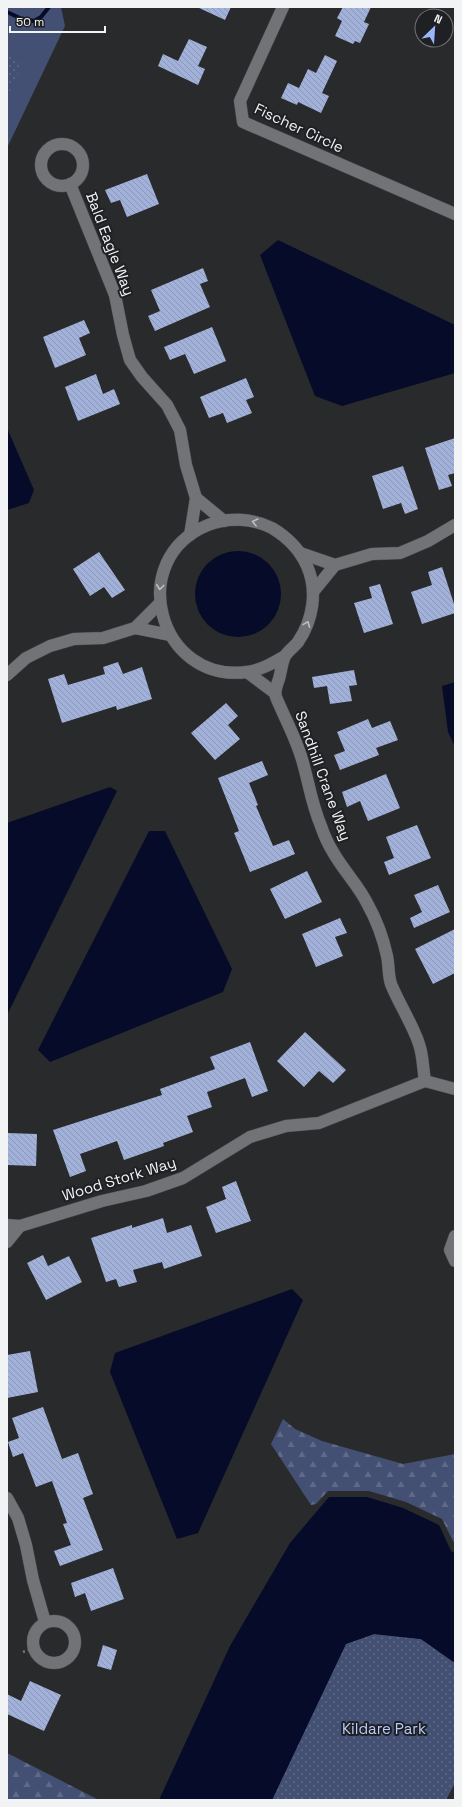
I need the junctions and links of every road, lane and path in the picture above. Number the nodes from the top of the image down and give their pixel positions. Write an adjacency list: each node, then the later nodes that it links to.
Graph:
1 (283, 7): 3 (street, Fischer Circle)
2 (70, 184): 4 (street, Bald Eagle Way)
3 (455, 214)
4 (196, 498): 5 (street); 7 (street, Bald Eagle Way)
5 (224, 521): 7 (street); 8 (street, one-way to 5)
6 (455, 525): 9 (street)
7 (190, 535): 11 (street, one-way to 11)
8 (300, 553): 9 (street); 10 (street)
9 (334, 565): 10 (street)
10 (313, 592): 14 (street, one-way to 10)
11 (159, 604): 12 (street); 13 (street)
12 (135, 628): 13 (street); 16 (street)
13 (170, 635): 15 (street)
14 (286, 656): 15 (street); 17 (street)
15 (247, 672): 17 (street)
16 (7, 675)
17 (275, 693): 18 (street, Sandhill Crane Way)
18 (425, 1081): 19 (street); 21 (street, Wood Stork Way)
19 (455, 1089)
20 (7, 1225): 21 (street, Wood Stork Way)
21 (20, 1226): 23 (street)
22 (455, 1236): 24 (street)
23 (7, 1242)
24 (455, 1261)
25 (7, 1498): 26 (street)
26 (45, 1622): 26 (street)

